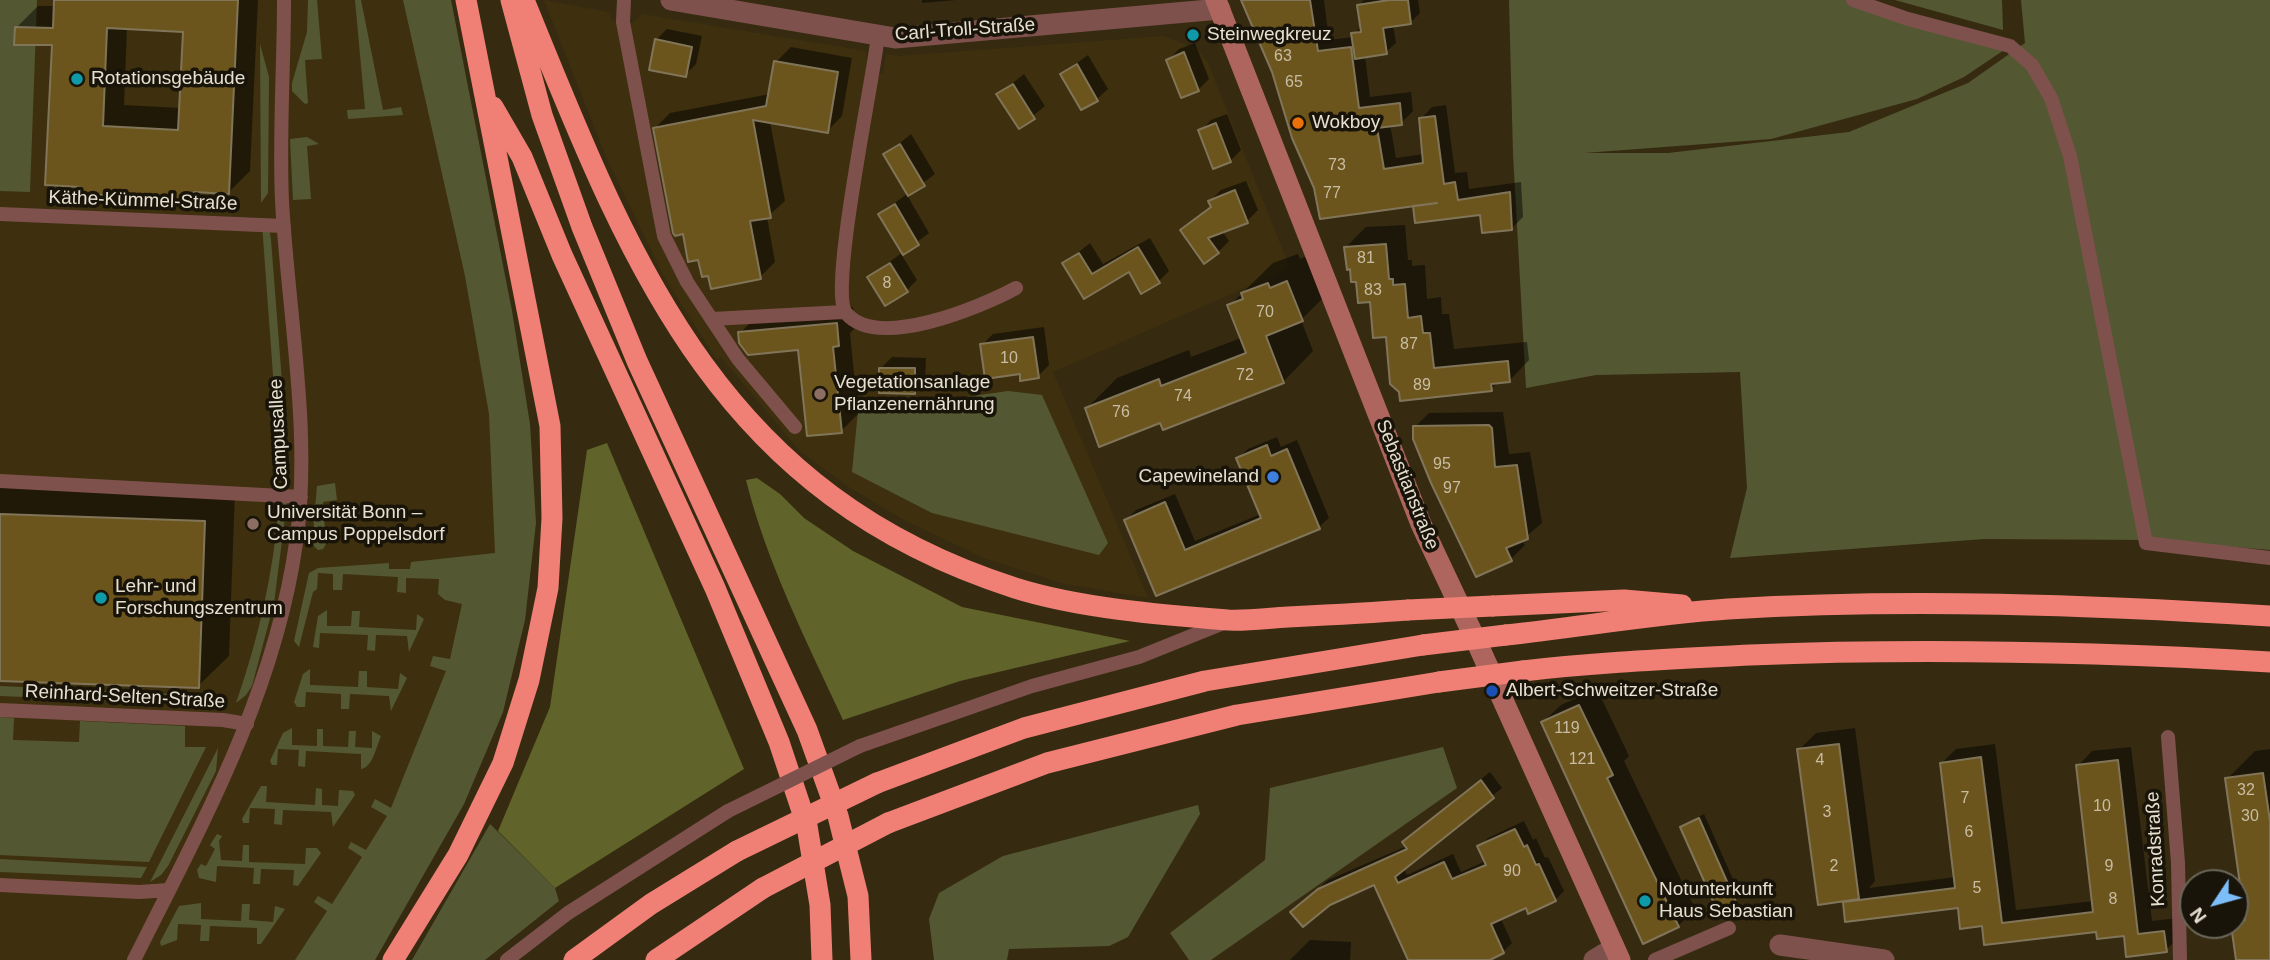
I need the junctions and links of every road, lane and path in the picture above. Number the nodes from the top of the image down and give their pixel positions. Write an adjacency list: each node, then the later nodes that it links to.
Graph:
1 (284, 0): 12 (lane, Campusallee)
2 (466, 0): 10 (highway)
3 (511, 0): 38 (highway)
4 (524, 0): 22 (highway)
5 (624, 0): 15 (lane)
6 (671, 0): 9 (street, Carl-Troll-Straße)
7 (1853, 0): 19 (lane)
8 (1218, 5): 9 (street, Carl-Troll-Straße); 31 (street, Sebastianstraße)
9 (878, 35): 14 (lane)
10 (484, 90): 33 (highway); 37 (highway)
11 (0, 214): 12 (lane, Käthe-Kümmel-Straße)
12 (284, 226): 18 (lane, Campusallee)
13 (1016, 288): 14 (lane)
14 (844, 312): 15 (lane)
15 (712, 319): 16 (lane)
16 (795, 427)
17 (0, 481): 18 (lane)
18 (301, 497): 25 (lane, Campusallee)
19 (2270, 558)
20 (1726, 610): 21 (highway); 22 (highway, bridge); 35 (highway, bridge)
21 (2270, 616)
22 (1231, 620): 34 (lane, bridge)
23 (2270, 662): 36 (highway, bridge)
24 (0, 710): 25 (lane, Reinhard-Selten-Straße)
25 (247, 724): 28 (lane, Campusallee)
26 (2168, 737): 42 (lane, Konradstraße)
27 (0, 885): 28 (lane)
28 (169, 890): 32 (lane, Campusallee)
29 (1729, 928): 40 (lane)
30 (1780, 945): 41 (street)
31 (1617, 954): 39 (street)
32 (134, 960)
33 (393, 960)
34 (507, 960)
35 (574, 960)
36 (656, 960)
37 (822, 960)
38 (861, 960)
39 (1594, 960)
40 (1655, 960)
41 (1884, 960)
42 (2180, 960)

